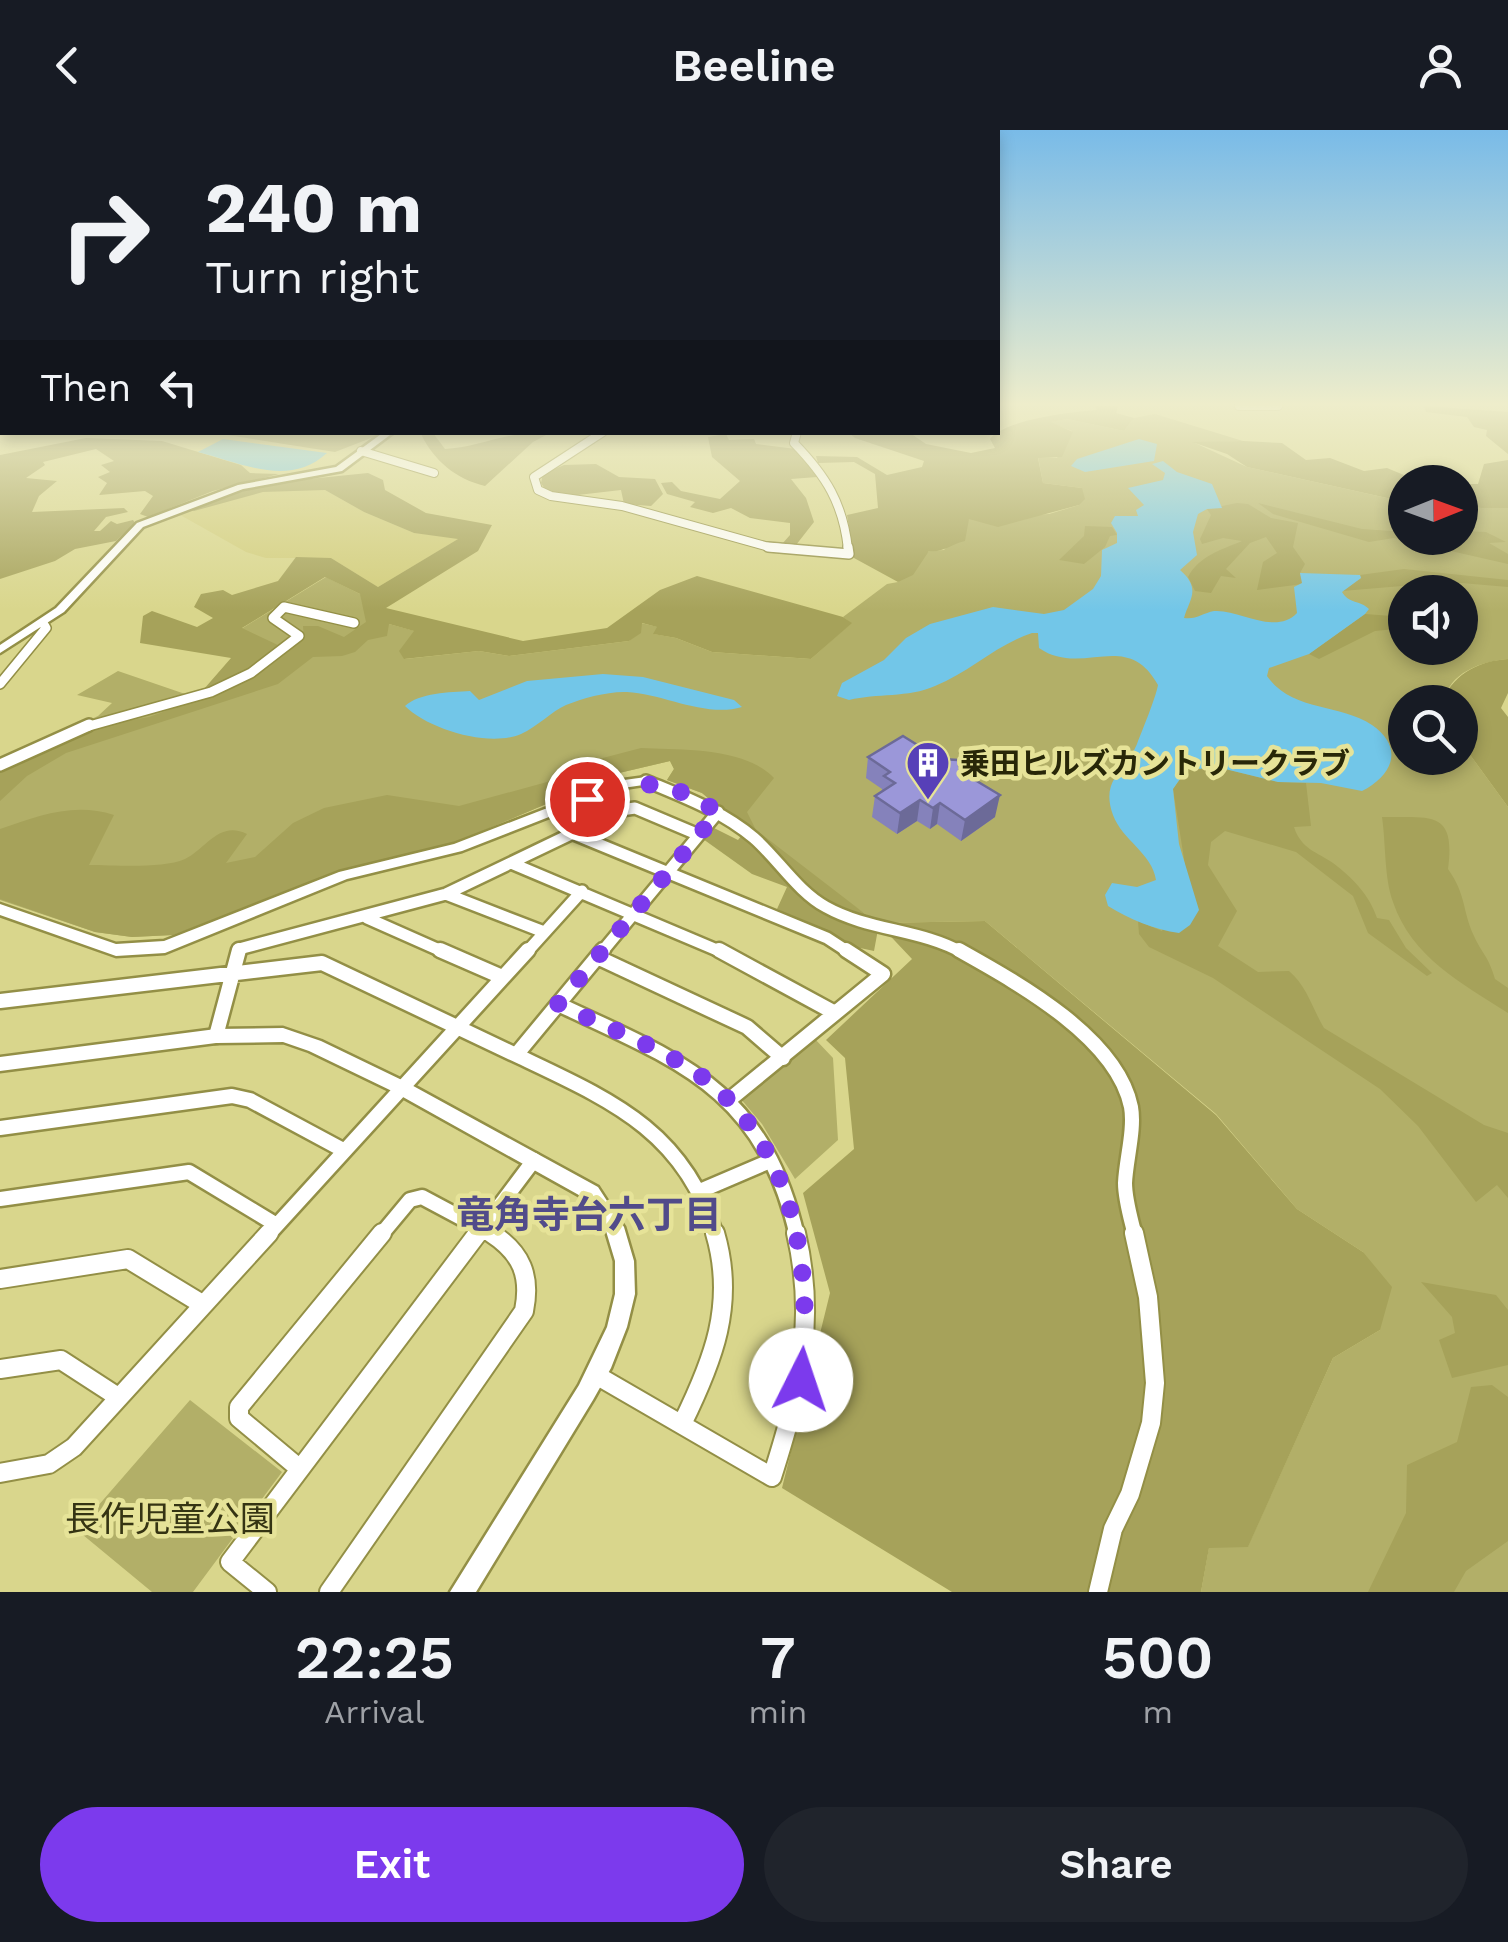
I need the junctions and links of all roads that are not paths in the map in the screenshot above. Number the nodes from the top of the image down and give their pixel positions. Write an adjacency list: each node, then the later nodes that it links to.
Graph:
1 (314, 474): 4 (street)
2 (537, 474): 3 (street)
3 (823, 474)
4 (43, 623): 6 (street); 7 (street)
5 (354, 623): 8 (street)
6 (0, 650)
7 (0, 684)
8 (0, 766)
9 (646, 782): 10 (street); 17 (street)
10 (718, 812): 12 (street); 53 (street)
11 (574, 834): 12 (street); 13 (street); 14 (street)
12 (699, 835): 14 (street)
13 (511, 863): 15 (street); 16 (street)
14 (668, 872): 18 (street); 26 (street)
15 (582, 891): 18 (street); 20 (street)
16 (446, 894): 19 (street); 20 (street)
17 (0, 910)
18 (635, 910): 21 (street); 26 (street)
19 (367, 918): 22 (street); 23 (street)
20 (544, 932): 23 (street)
21 (598, 957): 25 (street); 30 (street)
22 (232, 974): 24 (street); 27 (street); 28 (street)
23 (502, 977): 27 (street)
24 (0, 1002)
25 (558, 1004): 29 (street); 33 (street)
26 (835, 1013): 30 (street)
27 (456, 1027): 29 (street); 32 (street)
28 (216, 1036): 31 (street); 32 (street)
29 (516, 1055): 38 (street)
30 (783, 1058): 33 (street)
31 (0, 1064)
32 (400, 1087): 35 (street); 36 (street)
33 (729, 1100): 37 (street)
34 (2, 1132): 35 (street)
35 (343, 1150): 40 (street)
36 (534, 1160): 41 (street); 45 (street)
37 (770, 1161): 38 (street); 47 (street)
38 (700, 1191): 47 (street)
39 (0, 1199): 40 (street)
40 (275, 1224): 43 (street)
41 (483, 1230): 48 (street); 48 (street); 51 (street)
42 (0, 1279): 43 (street)
43 (202, 1304): 46 (street)
44 (0, 1369): 46 (street)
45 (596, 1375): 47 (street); 52 (street)
46 (118, 1397): 49 (street)
47 (682, 1424)
48 (300, 1469): 50 (street)
49 (0, 1473)
50 (266, 1592)
51 (329, 1592)
52 (462, 1592)
53 (1098, 1592)

